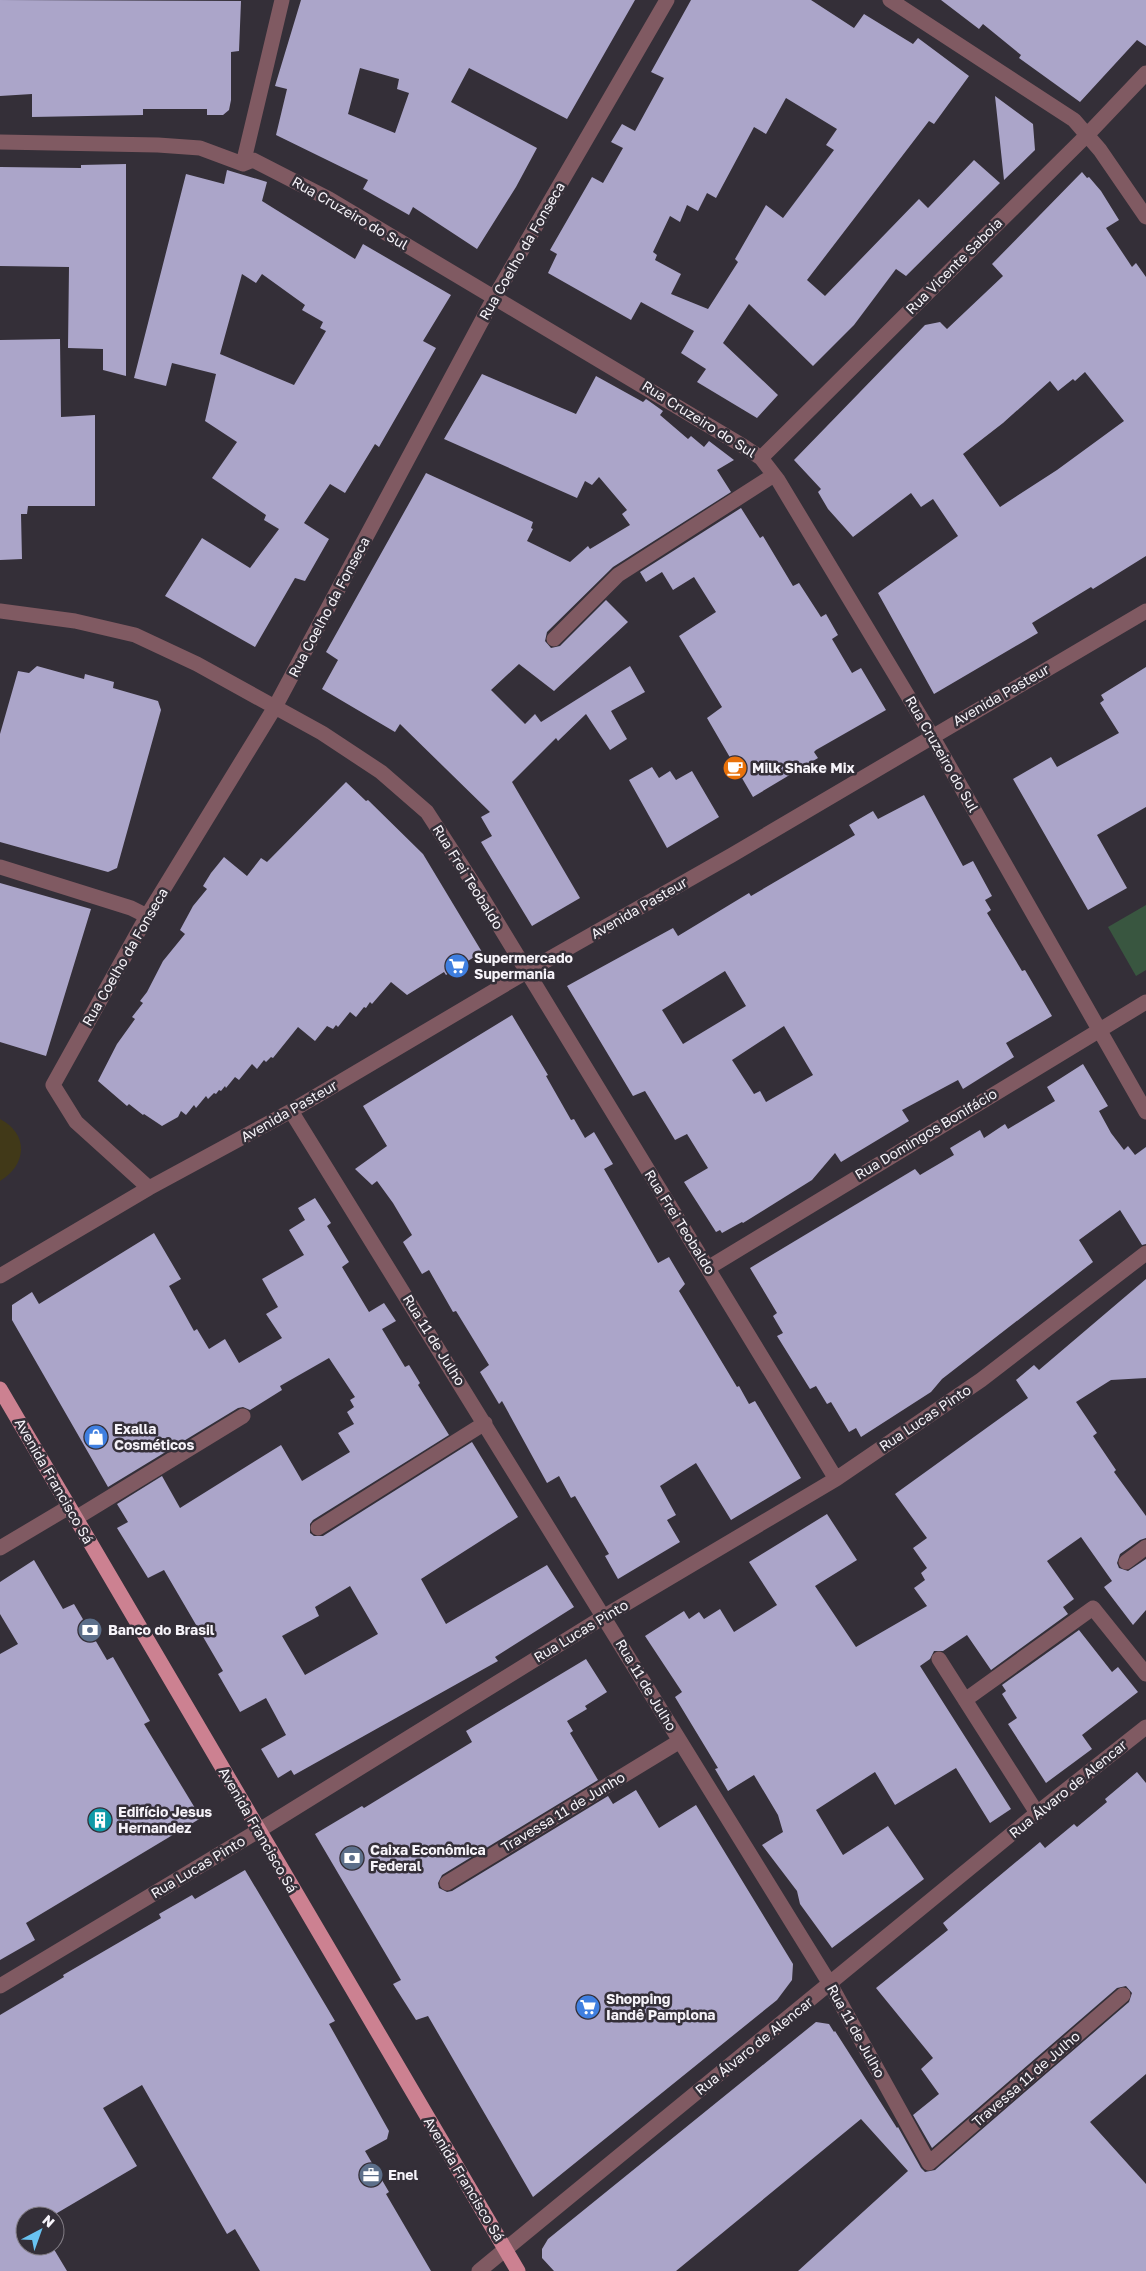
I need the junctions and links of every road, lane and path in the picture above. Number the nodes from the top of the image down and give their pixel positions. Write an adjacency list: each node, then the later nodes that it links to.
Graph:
1 (282, 0): 8 (street)
2 (667, 0): 10 (street, Rua Coelho da Fonseca)
3 (890, 0): 4 (street)
4 (914, 6): 6 (street)
5 (1146, 73): 6 (street, Rua Vicente Saboia)
6 (1088, 134): 9 (street); 11 (street, Rua Vicente Saboia)
7 (0, 142): 8 (street, Rua Cruzeiro do Sul)
8 (243, 164): 10 (street, Rua Cruzeiro do Sul)
9 (1146, 218)
10 (494, 298): 11 (street, Rua Cruzeiro do Sul); 16 (street, Rua Coelho da Fonseca)
11 (761, 458): 12 (street, Rua Cruzeiro do Sul)
12 (774, 474): 15 (street); 17 (street, Rua Cruzeiro do Sul)
13 (0, 611): 16 (street, Rua Frei Teobaldo)
14 (1146, 611): 17 (street, Avenida Pasteur)
15 (554, 639)
16 (275, 707): 19 (street, Rua Coelho da Fonseca); 20 (street, Rua Frei Teobaldo)
17 (932, 736): 20 (street, Avenida Pasteur); 22 (street, Rua Cruzeiro do Sul)
18 (0, 867): 19 (street)
19 (147, 916): 25 (street, Rua Coelho da Fonseca)
20 (526, 972): 23 (street, Avenida Pasteur); 27 (street, Rua Frei Teobaldo)
21 (1146, 1002): 22 (street, Rua Domingos Bonifácio)
22 (1099, 1029): 24 (street, Rua Cruzeiro do Sul); 27 (street, Rua Domingos Bonifácio)
23 (291, 1110): 25 (street, Avenida Pasteur); 31 (street, Rua 11 de Julho)
24 (1146, 1112)
25 (149, 1188): 28 (street, Avenida Pasteur)
26 (1146, 1253): 32 (street, Rua Lucas Pinto)
27 (708, 1268): 32 (street, Rua Frei Teobaldo)
28 (0, 1276)
29 (0, 1388): 33 (main road, Avenida Francisco Sá)
30 (243, 1416): 33 (street)
31 (485, 1423): 34 (street); 38 (street, Rua 11 de Julho)
32 (836, 1479): 38 (street, Rua Lucas Pinto)
33 (73, 1512): 36 (street); 45 (main road, Avenida Francisco Sá)
34 (318, 1528)
35 (1146, 1547): 37 (street)
36 (0, 1548)
37 (1126, 1562)
38 (605, 1616): 43 (street, Rua 11 de Julho); 45 (street, Rua Lucas Pinto)
39 (939, 1659): 41 (street)
40 (1146, 1674): 41 (street)
41 (965, 1700): 44 (street)
42 (1146, 1727): 44 (street, Rua Álvaro de Alencar)
43 (680, 1741): 46 (street, Travessa 11 de Junho); 47 (street, Rua 11 de Julho)
44 (1037, 1813): 47 (street, Rua Álvaro de Alencar)
45 (258, 1831): 48 (street, Rua Lucas Pinto); 51 (main road, Avenida Francisco Sá)
46 (447, 1882)
47 (830, 1984): 50 (street, Rua 11 de Julho); 51 (street, Rua Álvaro de Alencar)
48 (0, 1986)
49 (1123, 1995): 50 (street, Travessa 11 de Julho)
50 (929, 2162)
51 (505, 2249): 52 (street, Rua Álvaro de Alencar); 53 (main road, Avenida Francisco Sá)
52 (479, 2271)
53 (518, 2271)

